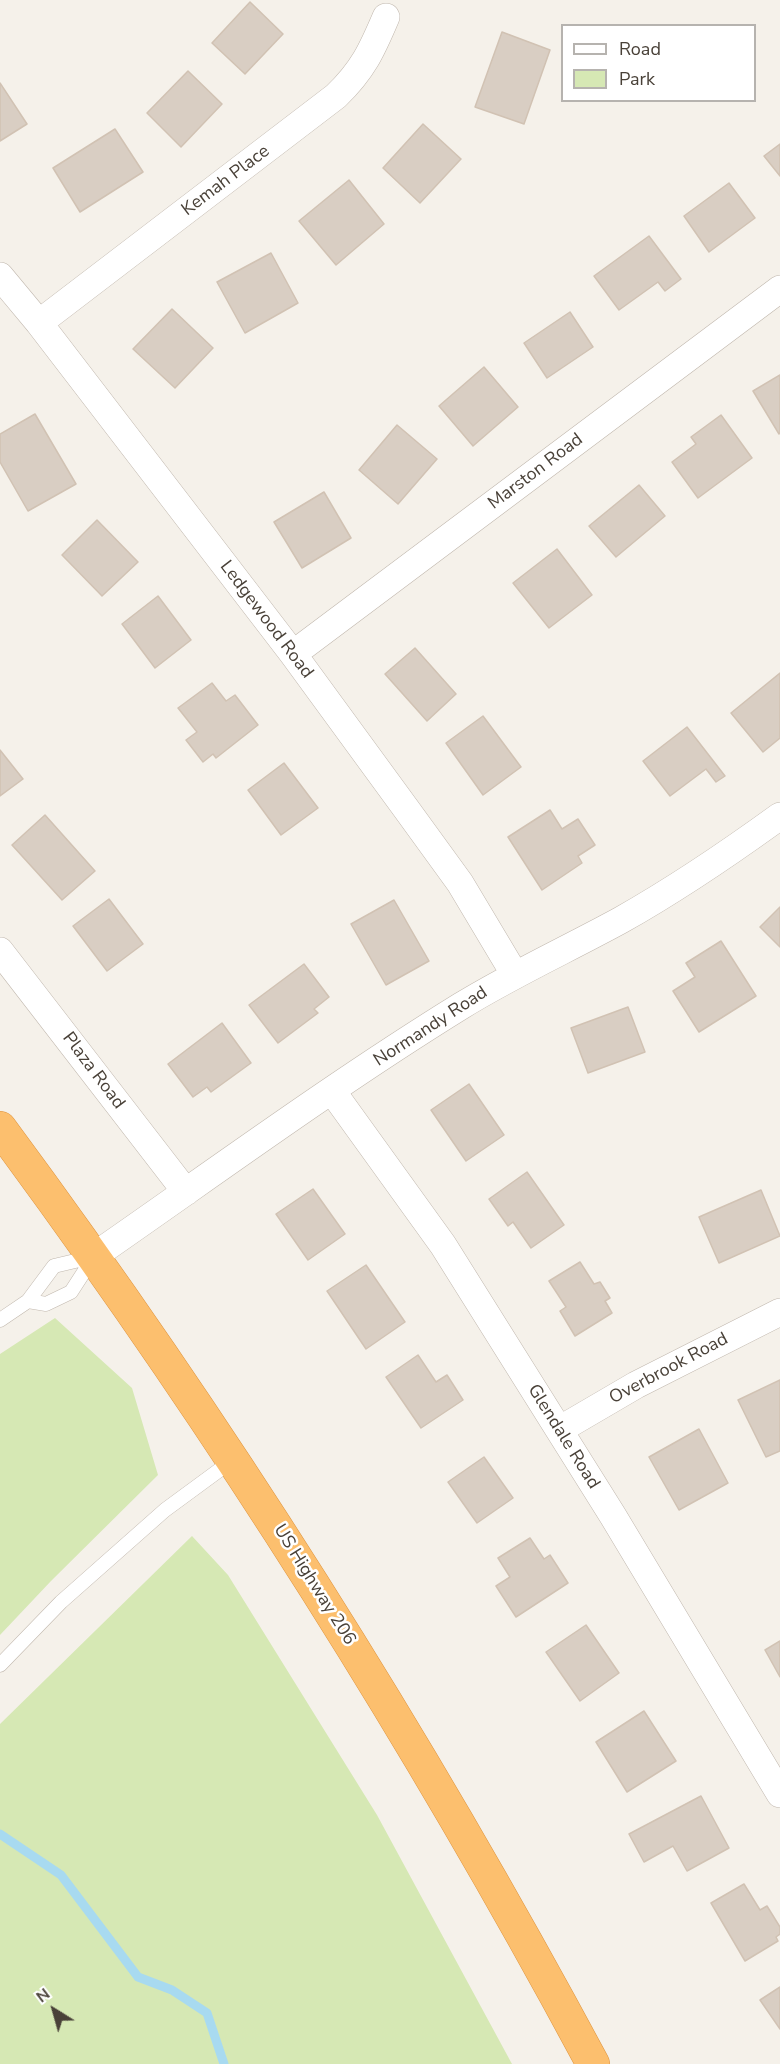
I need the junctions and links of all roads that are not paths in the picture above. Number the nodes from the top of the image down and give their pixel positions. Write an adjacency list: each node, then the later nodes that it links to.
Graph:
1 (386, 17): 4 (street, Kemah Place)
2 (0, 276): 4 (street, Ledgewood Road)
3 (780, 289): 5 (street, Marston Road)
4 (39, 323): 5 (street, Ledgewood Road)
5 (293, 654): 8 (street, Ledgewood Road)
6 (780, 816): 8 (street, Normandy Road)
7 (0, 951): 11 (street, Plaza Road)
8 (514, 975): 9 (street, Normandy Road)
9 (332, 1090): 11 (street, Normandy Road); 16 (street, Glendale Road)
10 (0, 1128): 12 (highway, US Highway 206)
11 (186, 1192): 12 (street, Normandy Road)
12 (94, 1256): 13 (lane); 13 (lane); 17 (highway, US Highway 206)
13 (28, 1301): 15 (lane)
14 (780, 1312): 16 (street, Overbrook Road)
15 (0, 1320)
16 (559, 1430): 19 (street, Glendale Road)
17 (234, 1460): 18 (lane); 20 (highway, US Highway 206)
18 (0, 1665)
19 (780, 1794)
20 (593, 2064)

